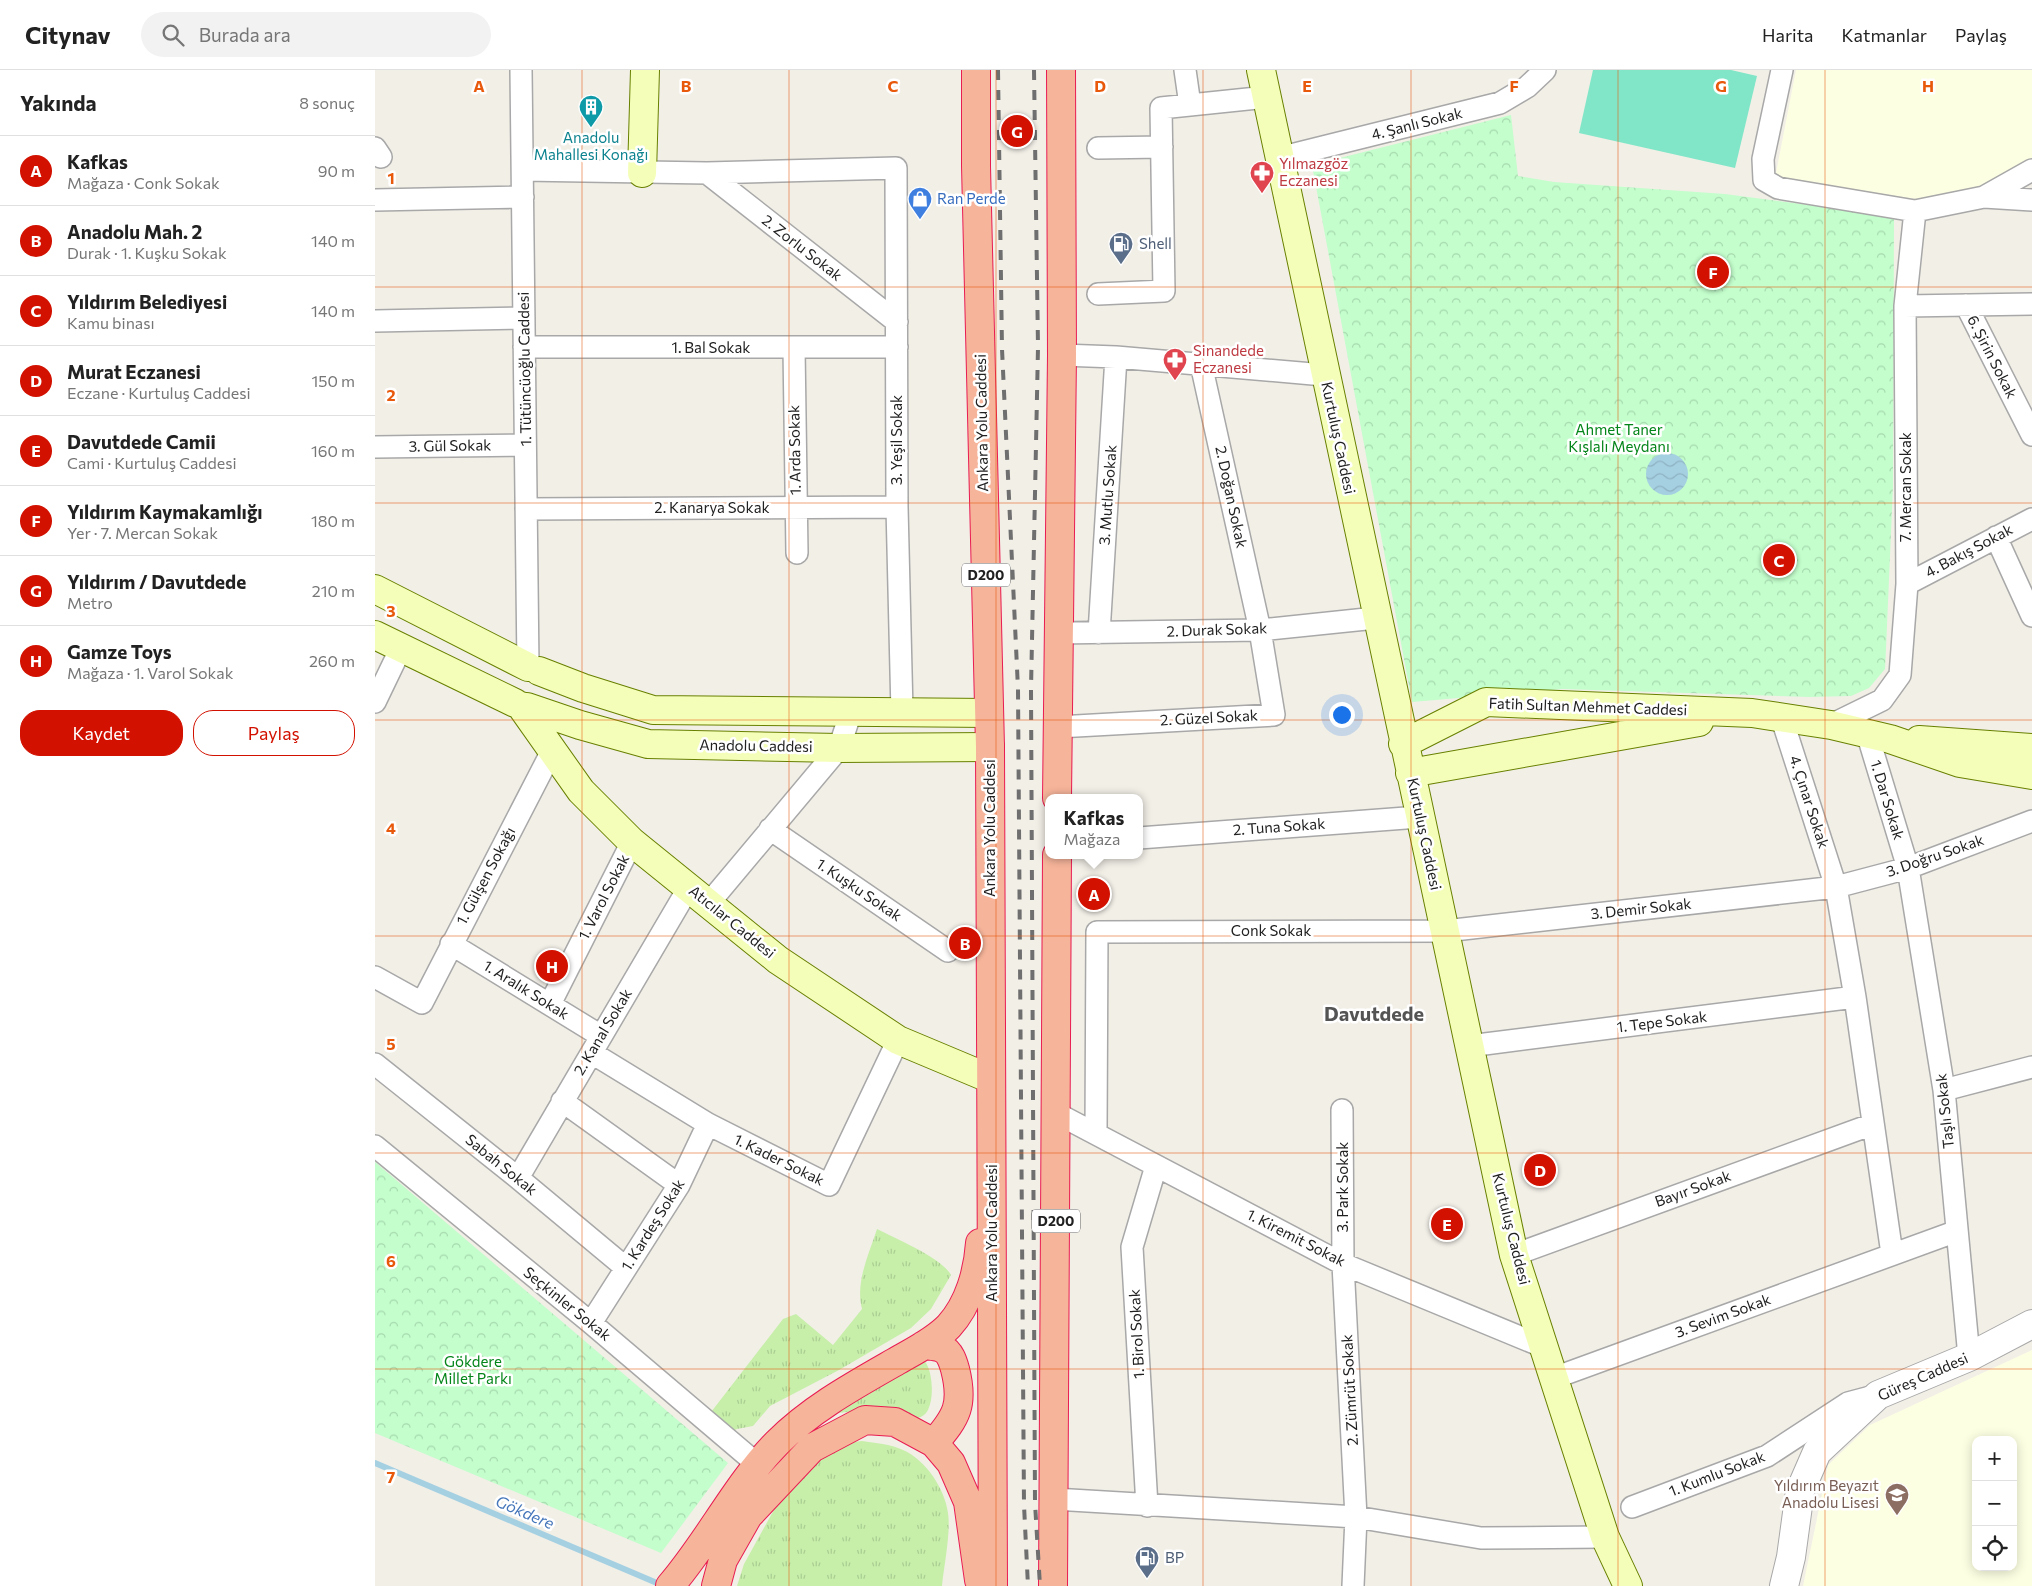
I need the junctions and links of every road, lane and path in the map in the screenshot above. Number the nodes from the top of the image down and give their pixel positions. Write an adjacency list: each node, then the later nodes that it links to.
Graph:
1 (521, 70): 14 (street, 1. Tütüncüoğlu Caddesi)
2 (645, 70): 16 (main road)
3 (976, 70): 60 (highway, Ankara Yolu Caddesi / D200)
4 (1061, 70): 33 (highway)
5 (1185, 70): 10 (street)
6 (1261, 70): 9 (main road, Kurtuluş Caddesi)
7 (1545, 70): 13 (street, 4. Şanlı Sokak)
8 (1782, 70): 22 (street)
9 (1267, 97): 10 (street); 13 (main road, Kurtuluş Caddesi)
10 (1190, 105): 11 (street)
11 (1162, 147): 12 (street); 23 (street)
12 (1098, 148)
13 (1279, 158): 36 (main road, Kurtuluş Caddesi)
14 (523, 170): 16 (street); 18 (street, 1. Tütüncüoğlu Caddesi)
15 (2032, 170): 19 (street)
16 (642, 173): 17 (street)
17 (707, 173): 29 (street, 2. Zorlu Sokak); 29 (street, 3. Yeşil Sokak)
18 (523, 197): 20 (street); 27 (street, 1. Tütüncüoğlu Caddesi)
19 (1984, 197): 21 (street); 22 (street)
20 (375, 200)
21 (2032, 200)
22 (1915, 211): 26 (street, 7. Mercan Sokak)
23 (1098, 294)
24 (2032, 304): 25 (street)
25 (1966, 305): 26 (street); 37 (street, 6. Şirin Sokak)
26 (1905, 306): 46 (street, 7. Mercan Sokak)
27 (524, 318): 28 (street); 30 (street, 1. Tütüncüoğlu Caddesi)
28 (375, 321)
29 (897, 322): 31 (street, 3. Yeşil Sokak)
30 (524, 347): 32 (street, 1. Bal Sokak); 38 (street, 1. Tütüncüoğlu Caddesi)
31 (897, 347): 32 (street, 1. Bal Sokak); 40 (street, 3. Yeşil Sokak)
32 (794, 348): 41 (street, 1. Arda Sokak)
33 (1062, 354): 34 (street); 51 (highway)
34 (1116, 357): 35 (street); 52 (street, 3. Mutlu Sokak)
35 (1201, 364): 36 (street); 50 (street, 2. Doğan Sokak)
36 (1324, 375): 49 (main road, Kurtuluş Caddesi)
37 (2032, 435)
38 (525, 445): 39 (street, 3. Gül Sokak); 42 (street, 1. Tütüncüoğlu Caddesi)
39 (375, 447)
40 (897, 507): 41 (street, 2. Kanarya Sokak); 59 (street, 3. Yeşil Sokak)
41 (796, 508): 42 (street, 2. Kanarya Sokak); 45 (street, 1. Arda Sokak)
42 (526, 509): 55 (street, 1. Tütüncüoğlu Caddesi)
43 (2031, 520): 44 (street, 4. Bakış Sokak)
44 (1996, 537): 46 (street, 4. Bakış Sokak); 48 (street)
45 (797, 552)
46 (1907, 584): 63 (street, 7. Mercan Sokak)
47 (375, 589): 55 (main road)
48 (2032, 616)
49 (1377, 618): 50 (street, 2. Durak Sokak); 66 (main road, Kurtuluş Caddesi)
50 (1260, 630): 52 (street, 2. Durak Sokak); 64 (street, 2. Güzel Sokak)
51 (1057, 633): 52 (street, 2. Durak Sokak); 64 (highway)
52 (1099, 633)
53 (375, 635): 54 (main road, Atıcılar Caddesi)
54 (401, 648): 56 (street); 57 (main road, Atıcılar Caddesi)
55 (534, 669): 57 (main road); 58 (main road)
56 (375, 702)
57 (521, 705): 68 (main road, Anadolu Caddesi); 70 (main road, Atıcılar Caddesi)
58 (851, 712): 59 (main road); 68 (street)
59 (902, 712): 60 (main road)
60 (989, 713): 67 (highway, Ankara Yolu Caddesi / D200)
61 (1752, 713): 62 (main road, Fatih Sultan Mehmet Caddesi); 66 (main road, Fatih Sultan Mehmet Caddesi); 71 (main road, Fatih Sultan Mehmet Caddesi)
62 (1781, 716): 63 (main road, Fatih Sultan Mehmet Caddesi); 81 (street, 4. Çınar Sokak)
63 (1831, 725): 65 (main road, Fatih Sultan Mehmet Caddesi)
64 (1058, 727): 73 (highway)
65 (1878, 736): 69 (main road, Fatih Sultan Mehmet Caddesi); 72 (main road, Fatih Sultan Mehmet Caddesi); 80 (street, 1. Dar Sokak)
66 (1403, 744): 71 (main road, Kurtuluş Caddesi)
67 (991, 747): 68 (main road, Anadolu Caddesi); 94 (highway, Ankara Yolu Caddesi / D200)
68 (839, 748): 76 (street)
69 (2032, 748)
70 (552, 750): 78 (main road, Atıcılar Caddesi); 84 (street, 1. Gülşen Sokağı)
71 (1410, 772): 74 (main road, Kurtuluş Caddesi)
72 (2032, 775)
73 (1057, 794)
74 (1419, 816): 77 (street, 2. Tuna Sokak); 83 (main road, Kurtuluş Caddesi)
75 (2032, 821): 80 (street, 3. Doğru Sokak)
76 (770, 829): 82 (street); 85 (street, 1. Kuşku Sokak)
77 (1143, 838)
78 (632, 842): 82 (main road, Atıcılar Caddesi); 88 (street, 1. Varol Sokak)
79 (1057, 859): 98 (highway, D200)
80 (1908, 868): 81 (street, 3. Doğru Sokak); 95 (street, Taşlı Sokak)
81 (1836, 887): 83 (street, 3. Demir Sokak); 87 (street)
82 (699, 895): 89 (main road, Atıcılar Caddesi); 90 (street, 2. Kanal Sokak)
83 (1445, 931): 91 (main road, Kurtuluş Caddesi); 101 (street, Conk Sokak)
84 (451, 944): 86 (street, 1. Gülşen Sokağı); 88 (street, 1. Aralık Sokak)
85 (948, 950)
86 (375, 977)
87 (1855, 997): 91 (street, 1. Tepe Sokak); 100 (street)
88 (550, 1004): 90 (street, 1. Aralık Sokak)
89 (898, 1040): 94 (main road, Atıcılar Caddesi); 99 (street, 1. Kader Sokak)
90 (597, 1045): 96 (street, 2. Kanal Sokak); 99 (street, 1. Kader Sokak)
91 (1469, 1046): 108 (main road, Kurtuluş Caddesi)
92 (375, 1064): 104 (street, Sabah Sokak)
93 (2032, 1067): 95 (street)
94 (991, 1080): 113 (highway); 128 (highway, Ankara Yolu Caddesi / D200)
95 (1944, 1090): 106 (street, Taşlı Sokak)
96 (562, 1101): 104 (street, 2. Kanal Sokak); 105 (street)
97 (1342, 1110): 109 (street, 3. Park Sokak)
98 (1056, 1112): 101 (street, 1. Kiremit Sokak); 122 (highway, D200)
99 (708, 1124): 105 (street, 1. Kardeş Sokak)
100 (1873, 1124): 107 (street); 108 (street, Bayır Sokak)
101 (1096, 1132): 103 (street, 1. Kiremit Sokak)
102 (375, 1146): 111 (street, Seçkinler Sokak)
103 (1157, 1166): 109 (street, 1. Kiremit Sokak); 120 (street, 1. Birol Sokak)
104 (518, 1178): 110 (street, Sabah Sokak)
105 (679, 1185): 110 (street, 1. Kardeş Sokak)
106 (1957, 1232): 107 (street, 3. Sevim Sokak); 115 (street, Taşlı Sokak)
107 (1892, 1254): 116 (street, 3. Sevim Sokak)
108 (1514, 1255): 114 (main road, Kurtuluş Caddesi)
109 (1343, 1264): 114 (street, 1. Kiremit Sokak); 123 (street, 2. Zümrüt Sokak)
110 (626, 1268): 111 (street, 1. Kardeş Sokak)
111 (591, 1323): 119 (street, Seçkinler Sokak)
112 (2032, 1324): 115 (street, Güreş Caddesi)
113 (924, 1345): 118 (highway); 119 (highway)
114 (1543, 1347): 116 (main road, Kurtuluş Caddesi)
115 (1969, 1357): 117 (street, Güreş Caddesi)
116 (1554, 1378): 124 (main road, Kurtuluş Caddesi)
117 (1878, 1395): 121 (street, 1. Kumlu Sokak); 133 (street, Güreş Caddesi)
118 (934, 1443): 126 (highway); 127 (highway)
119 (757, 1464): 125 (highway)
120 (1147, 1506): 122 (street); 123 (street)
121 (1632, 1507)
122 (1054, 1511): 129 (highway, D200); 130 (highway)
123 (1356, 1517): 124 (street); 131 (street, 2. Zümrüt Sokak)
124 (1605, 1537): 132 (main road, Kurtuluş Caddesi)
125 (670, 1586)
126 (716, 1586)
127 (980, 1586)
128 (993, 1586)
129 (1053, 1586)
130 (1063, 1586)
131 (1353, 1586)
132 (1628, 1586)
133 (1784, 1586)

